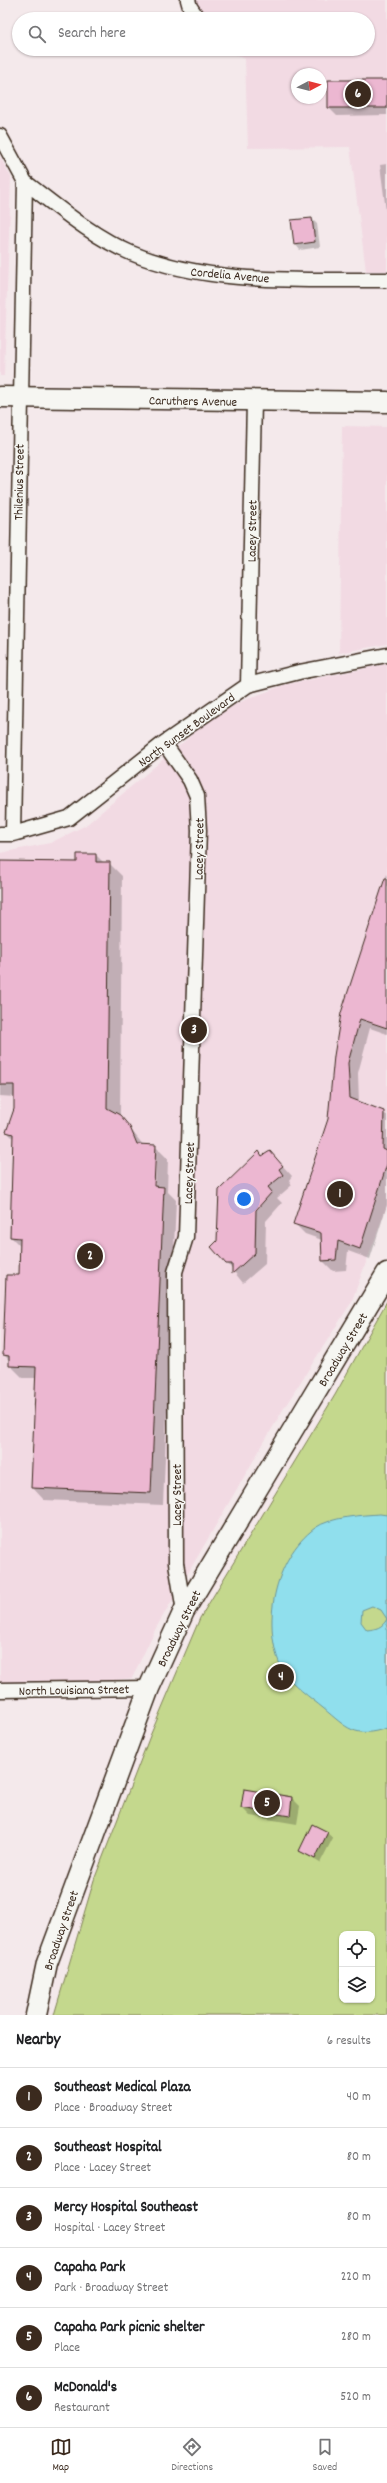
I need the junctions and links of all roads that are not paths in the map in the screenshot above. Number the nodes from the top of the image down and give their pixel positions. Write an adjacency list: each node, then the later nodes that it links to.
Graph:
1 (188, 0): 2 (street)
2 (193, 12)
3 (0, 136): 4 (street, Thilenius Street)
4 (25, 182): 5 (street, Cordelia Avenue); 6 (street, Thilenius Street)
5 (387, 280)
6 (10, 397): 7 (main road, Caruthers Avenue); 12 (street, Thilenius Street)
7 (254, 401): 8 (main road, Caruthers Avenue); 10 (street, Lacey Street)
8 (387, 402)
9 (387, 655): 10 (street, North Sunset Boulevard)
10 (248, 685): 11 (street, North Sunset Boulevard)
11 (164, 743): 12 (street, North Sunset Boulevard); 14 (street, Lacey Street)
12 (6, 834)
13 (387, 1274): 14 (main road, Broadway Street)
14 (184, 1611): 15 (main road, Broadway Street)
15 (149, 1688): 16 (street, North Louisiana Street); 17 (main road, Broadway Street)
16 (0, 1690)
17 (36, 2015)

